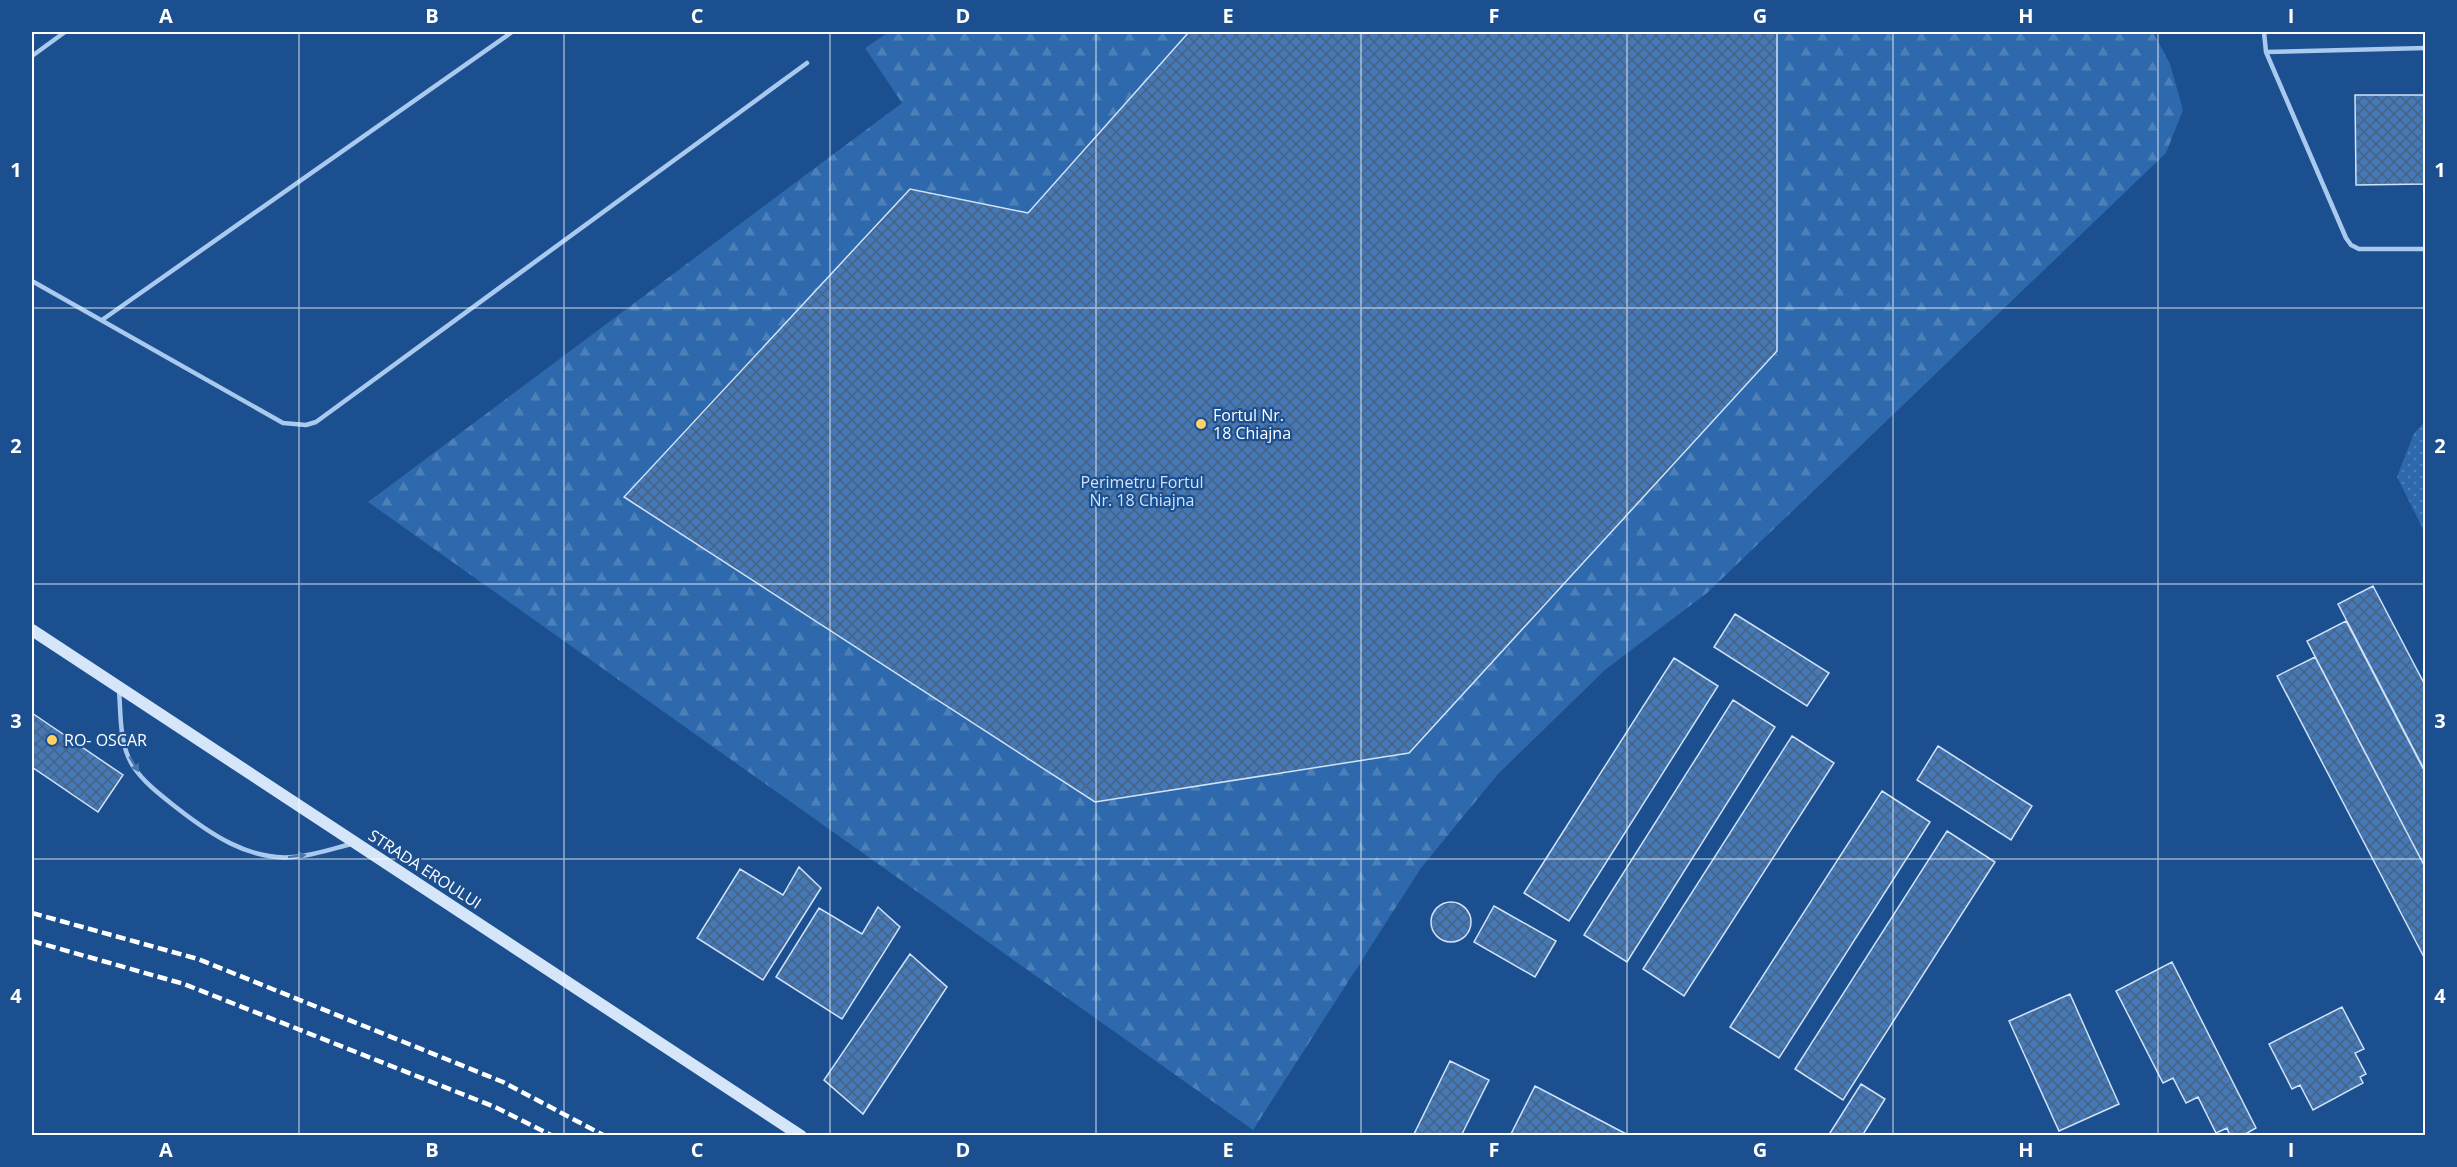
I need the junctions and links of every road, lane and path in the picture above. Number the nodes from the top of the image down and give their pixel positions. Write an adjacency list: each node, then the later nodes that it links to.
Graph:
1 (65, 32): 6 (lane)
2 (512, 32): 10 (lane)
3 (2264, 32): 5 (lane)
4 (2426, 48): 5 (lane)
5 (2266, 52): 8 (lane)
6 (32, 56)
7 (807, 63): 10 (lane)
8 (2426, 249)
9 (32, 281): 10 (lane)
10 (102, 321)
11 (32, 630): 12 (main road, STRADA EROULUI)
12 (119, 687): 13 (main road, STRADA EROULUI); 13 (lane, one-way to 13)
13 (356, 843): 14 (main road, STRADA EROULUI)
14 (801, 1136)

